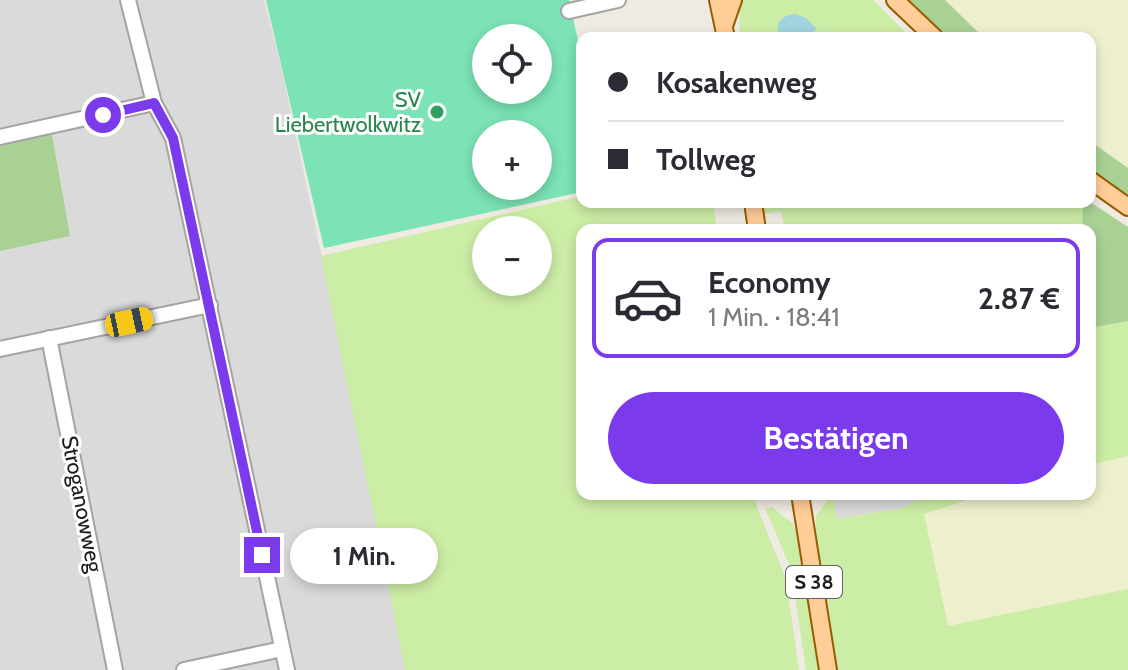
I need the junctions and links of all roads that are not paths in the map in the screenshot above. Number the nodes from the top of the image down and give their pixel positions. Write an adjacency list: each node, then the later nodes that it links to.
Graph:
1 (128, 0): 10 (street)
2 (618, 0): 6 (street)
3 (718, 0): 7 (main road)
4 (733, 0): 8 (main road)
5 (895, 0): 9 (main road)
6 (569, 11)
7 (725, 32)
8 (725, 32)
9 (929, 32)
10 (154, 103): 11 (street); 14 (street)
11 (0, 137)
12 (1096, 184): 13 (main road)
13 (1128, 207)
14 (210, 305): 15 (street); 18 (street)
15 (49, 338): 16 (street); 19 (street, Stroganowweg)
16 (0, 349)
17 (801, 500): 22 (main road, S 38)
18 (282, 649): 20 (street); 21 (street)
19 (115, 670)
20 (184, 670)
21 (287, 670)
22 (828, 670)

